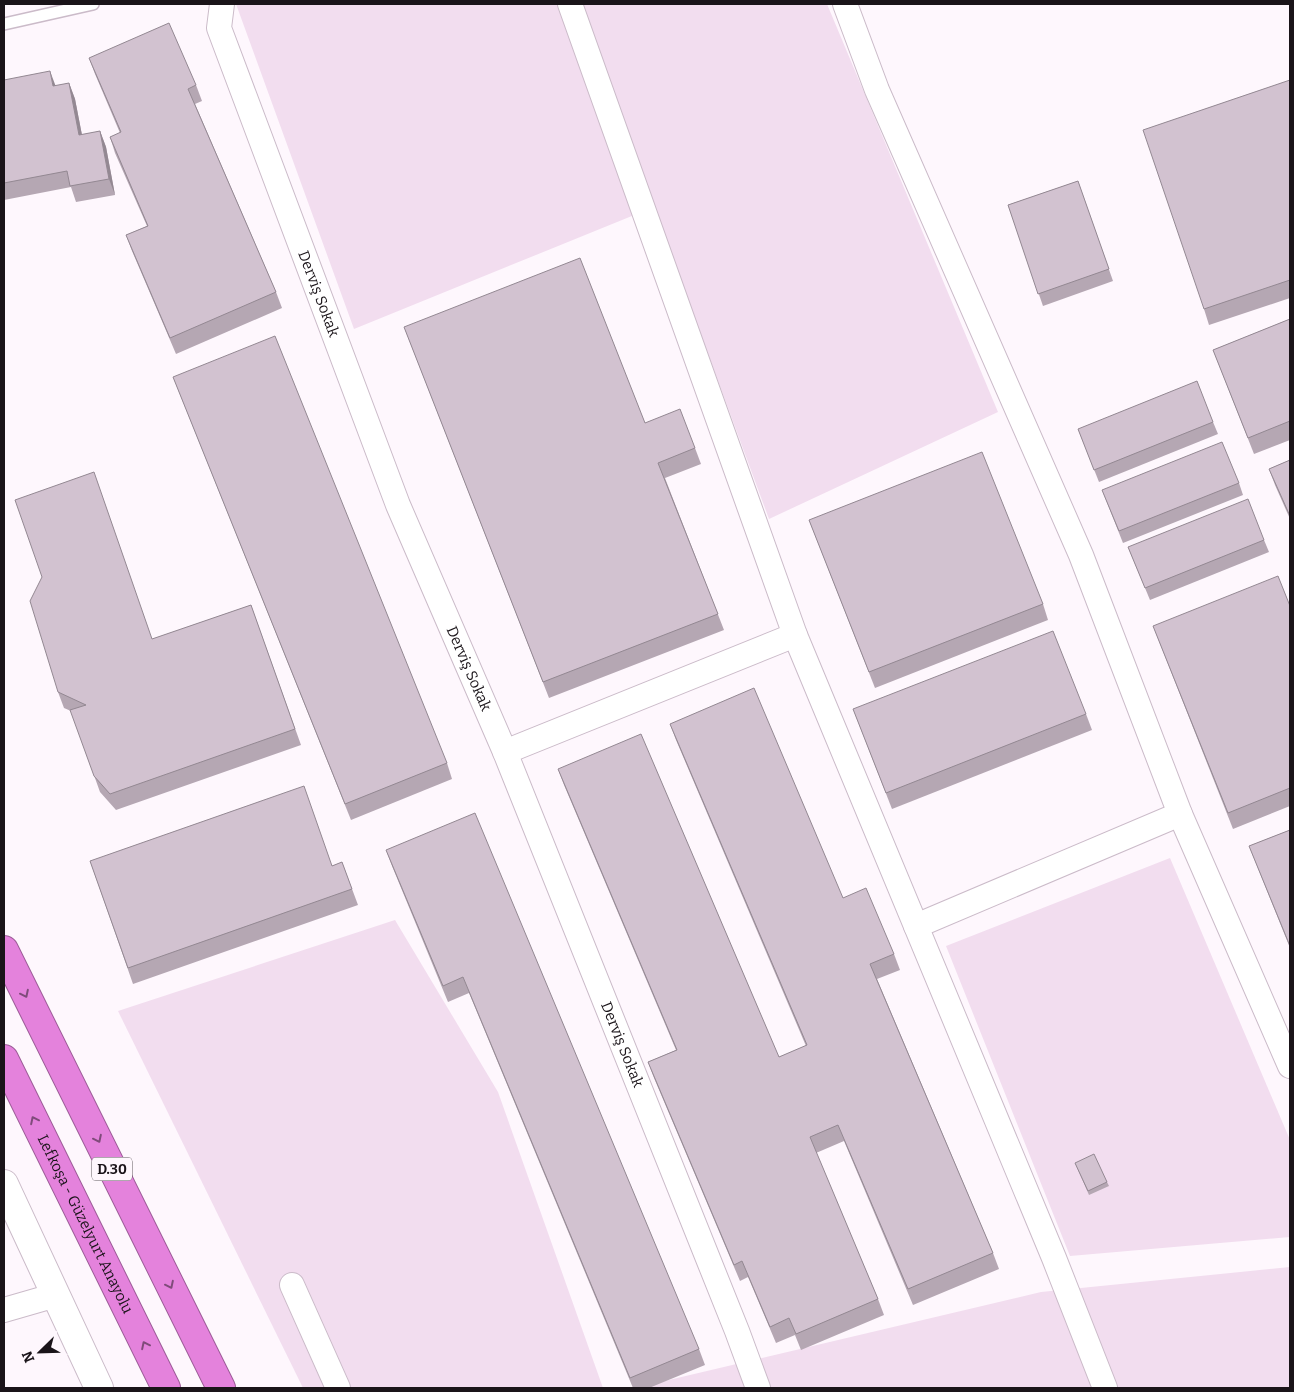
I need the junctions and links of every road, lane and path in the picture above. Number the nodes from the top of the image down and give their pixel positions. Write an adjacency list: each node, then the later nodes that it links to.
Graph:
1 (94, 4): 5 (lane)
2 (222, 4): 7 (street, Derviş Sokak)
3 (570, 4): 6 (street)
4 (845, 4): 8 (street)
5 (4, 24)
6 (795, 635): 7 (street); 9 (street)
7 (505, 752): 21 (street, Derviş Sokak)
8 (1180, 814): 9 (street); 12 (street)
9 (916, 926): 22 (street)
10 (4, 950): 19 (highway, D.30, one-way to 19)
11 (4, 1059): 18 (highway, Lefkoşa - Güzelyurt Anayolu, one-way to 11)
12 (1290, 1066)
13 (4, 1184): 15 (street)
14 (292, 1286): 20 (street)
15 (56, 1295): 16 (street); 17 (street)
16 (4, 1310)
17 (99, 1388)
18 (166, 1388)
19 (221, 1388)
20 (338, 1388)
21 (758, 1388)
22 (1105, 1388)

